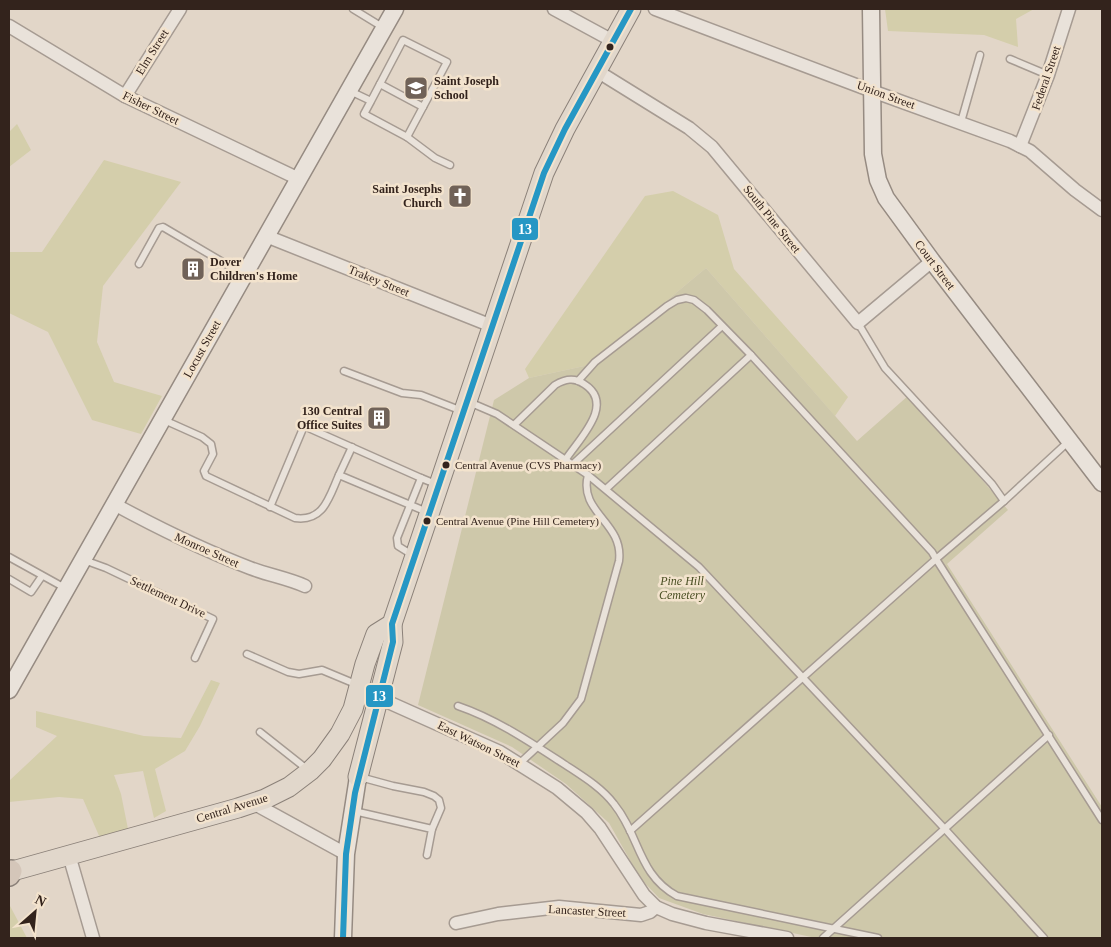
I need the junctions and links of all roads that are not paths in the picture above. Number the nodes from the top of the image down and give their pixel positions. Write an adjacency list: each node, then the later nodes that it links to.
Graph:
1 (180, 9): 19 (street, Elm Street)
2 (353, 9): 10 (lane)
3 (395, 9): 10 (street, Locust Street)
4 (554, 9): 11 (street)
5 (631, 9): 11 (main road, Central Avenue)
6 (655, 9): 18 (street, Union Street)
7 (870, 9): 18 (street, Court Street)
8 (1069, 9): 15 (street, Federal Street)
9 (9, 26): 19 (street, Fisher Street)
10 (384, 28): 17 (street, Locust Street)
11 (613, 41): 14 (main road, Central Avenue)
12 (980, 55): 22 (lane)
13 (1010, 59): 15 (lane)
14 (597, 71): 32 (street, South Pine Street); 33 (main road, Central Avenue)
15 (1048, 75): 24 (street, Federal Street)
16 (380, 84): 20 (lane); 21 (lane); 21 (lane)
17 (349, 90): 20 (lane); 26 (street, Locust Street)
18 (872, 91): 22 (street, Union Street); 29 (street, Court Street)
19 (126, 96): 26 (street, Fisher Street)
20 (370, 101): 23 (lane)
21 (423, 107): 23 (lane)
22 (961, 122): 24 (street, Union Street)
23 (408, 136): 25 (lane)
24 (1020, 146): 27 (street, Union Street)
25 (450, 165)
26 (299, 179): 28 (street, Locust Street)
27 (1102, 210)
28 (266, 236): 31 (street, Locust Street); 33 (street, Trakey Street)
29 (932, 261): 32 (street); 41 (street, Court Street)
30 (139, 264): 31 (lane)
31 (244, 274): 39 (street, Locust Street)
32 (858, 323): 51 (lane)
33 (492, 326): 38 (main road, Central Avenue)
34 (722, 326): 35 (lane); 37 (lane); 44 (lane)
35 (751, 355): 50 (lane); 59 (lane)
36 (344, 371): 38 (lane)
37 (578, 381): 40 (lane); 43 (lane)
38 (465, 406): 40 (lane); 49 (main road, Central Avenue)
39 (162, 419): 52 (street, Locust Street); 54 (lane)
40 (514, 425): 43 (lane)
41 (1070, 441): 48 (street, Court Street); 51 (lane)
42 (352, 447): 46 (lane); 47 (lane); 54 (lane)
43 (566, 459): 44 (lane)
44 (573, 464): 45 (lane)
45 (588, 474): 50 (lane); 74 (lane)
46 (339, 475): 53 (lane); 54 (lane)
47 (420, 478): 49 (lane); 53 (lane)
48 (1102, 482)
49 (439, 485): 55 (main road, Central Avenue)
50 (606, 489): 67 (lane)
51 (1004, 501): 59 (lane)
52 (114, 504): 58 (street, Locust Street); 62 (street, Monroe Street)
53 (410, 505): 55 (lane); 57 (lane)
54 (270, 507)
55 (430, 514): 57 (main road, Central Avenue)
56 (9, 557): 60 (lane)
57 (416, 557): 64 (main road, Central Avenue)
58 (83, 559): 63 (street, Locust Street); 66 (lane, Settlement Drive)
59 (936, 559): 67 (lane); 73 (lane)
60 (42, 576): 61 (lane); 63 (lane)
61 (9, 580)
62 (305, 586)
63 (66, 589): 69 (street, Locust Street)
64 (392, 624): 68 (main road, Central Avenue); 70 (main road)
65 (247, 654): 68 (lane)
66 (195, 658)
67 (803, 678): 81 (lane); 83 (lane)
68 (359, 685): 70 (main road); 76 (main road, Central Avenue)
69 (9, 690)
70 (379, 698): 75 (street, East Watson Street); 77 (main road)
71 (458, 706): 74 (lane)
72 (260, 732): 76 (lane)
73 (1049, 735): 80 (lane); 81 (lane)
74 (538, 747): 75 (lane); 83 (lane)
75 (520, 763): 88 (street, East Watson Street)
76 (310, 771): 78 (main road, Central Avenue)
77 (358, 777): 79 (street); 82 (lane)
78 (253, 804): 84 (street); 85 (main road, Central Avenue)
79 (352, 810): 82 (lane); 84 (street)
80 (1102, 820)
81 (944, 828): 90 (lane); 98 (lane)
82 (432, 829): 86 (lane)
83 (630, 831): 90 (lane)
84 (346, 854): 93 (street)
85 (70, 855): 87 (main road, Central Avenue); 92 (street)
86 (427, 855)
87 (10, 873)
88 (656, 907): 89 (street, Lancaster Street); 91 (street, East Watson Street)
89 (456, 923)
90 (834, 928): 96 (lane); 97 (lane)
91 (747, 931): 94 (street); 95 (street, East Watson Street)
92 (93, 938)
93 (343, 938)
94 (730, 938)
95 (788, 938)
96 (823, 938)
97 (878, 938)
98 (1044, 938)

